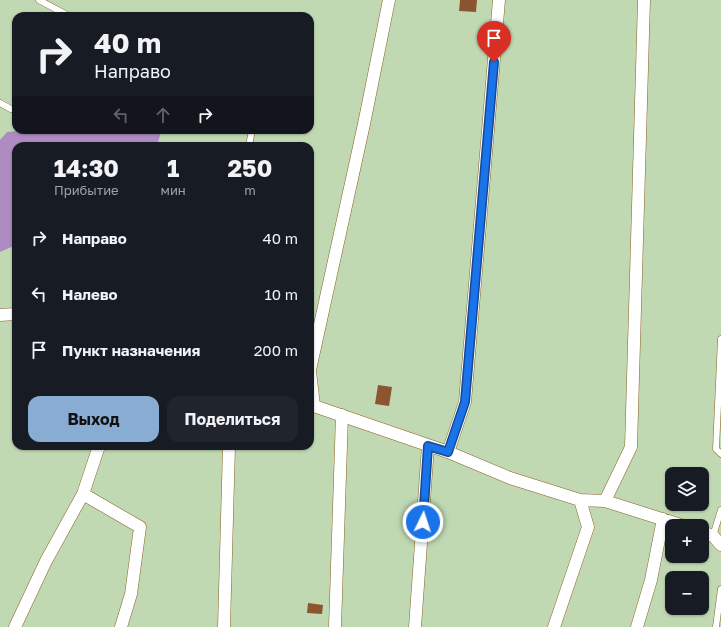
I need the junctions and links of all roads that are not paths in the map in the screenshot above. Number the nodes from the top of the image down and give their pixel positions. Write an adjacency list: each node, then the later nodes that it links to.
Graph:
1 (39, 0): 5 (lane)
2 (389, 0): 11 (street)
3 (499, 0): 17 (street)
4 (644, 0): 21 (street)
5 (62, 12)
6 (0, 103): 7 (lane)
7 (11, 109)
8 (12, 314): 9 (street)
9 (0, 315)
10 (721, 338): 18 (lane)
11 (314, 352)
12 (314, 408): 13 (street)
13 (342, 415): 14 (street); 29 (street)
14 (428, 446): 17 (street); 30 (street)
15 (98, 450): 19 (street)
16 (229, 450): 28 (street)
17 (448, 452): 20 (street)
18 (721, 454)
19 (83, 494): 26 (street); 27 (street)
20 (580, 500): 21 (street); 31 (street)
21 (605, 501): 23 (street)
22 (721, 510): 24 (lane)
23 (663, 518): 32 (street)
24 (712, 538)
25 (721, 590): 33 (lane)
26 (15, 627)
27 (121, 627)
28 (224, 627)
29 (335, 627)
30 (415, 627)
31 (554, 627)
32 (637, 627)
33 (716, 627)

